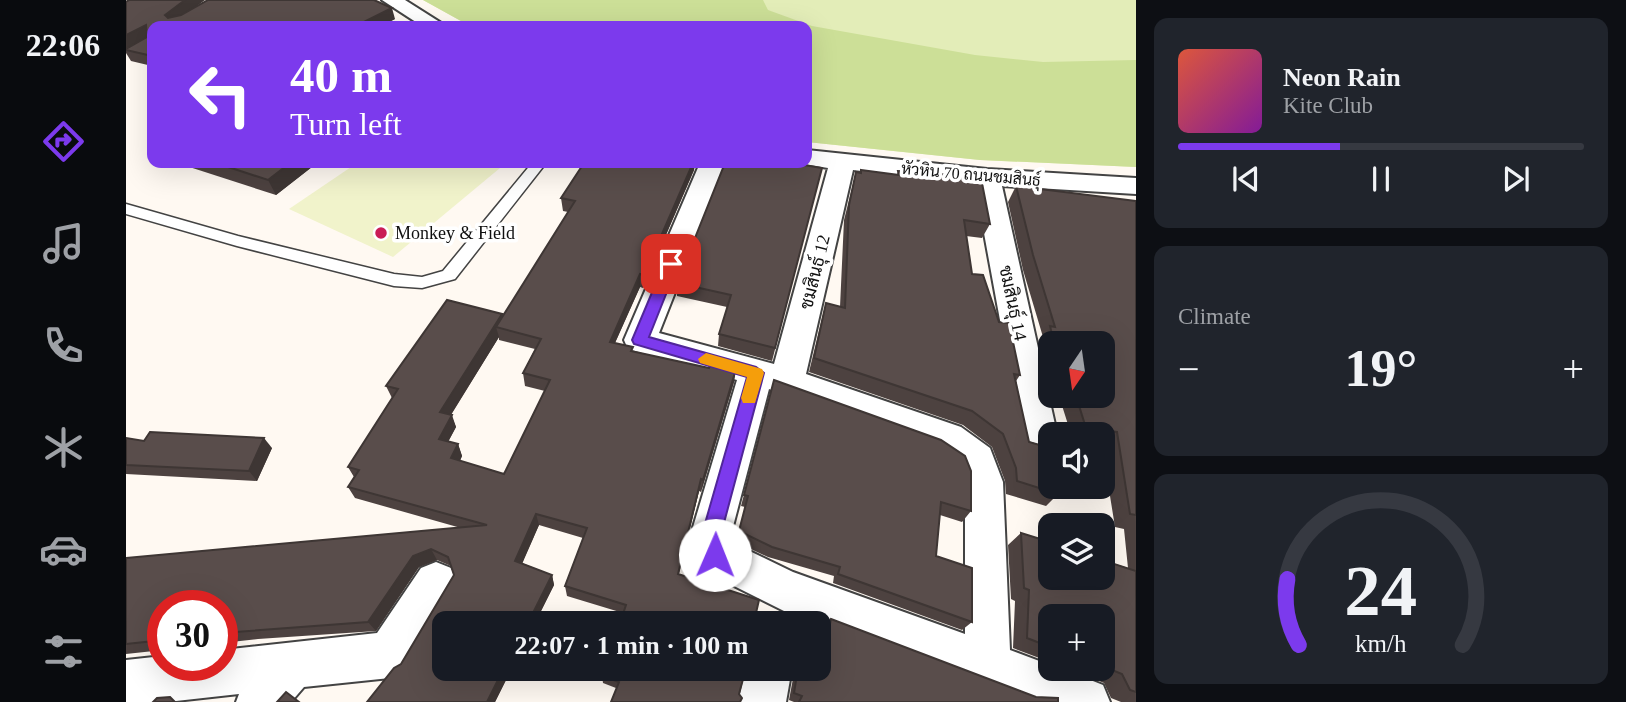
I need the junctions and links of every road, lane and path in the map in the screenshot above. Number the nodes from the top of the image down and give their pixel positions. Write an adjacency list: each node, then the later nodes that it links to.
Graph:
1 (391, 0): 2 (street)
2 (427, 21)
3 (812, 159): 4 (street, หัวหิน 70 ถนนชมสินธุ์)
4 (842, 162): 7 (street, หัวหิน 70 ถนนชมสินธุ์); 10 (street, ชมสินธุ์ 12)
5 (535, 168): 9 (lane)
6 (711, 168): 10 (street)
7 (987, 177): 8 (street, หัวหิน 70 ถนนชมสินธุ์); 11 (street, ชมสินธุ์ 14)
8 (1135, 189)
9 (126, 209)
10 (772, 377): 13 (street, ชมสินธุ์ 12); 15 (street)
11 (1038, 429)
12 (436, 583): 14 (street)
13 (780, 606): 15 (street)
14 (293, 665): 17 (street); 18 (street)
15 (988, 665): 20 (street)
16 (766, 681): 19 (street)
17 (126, 683)
18 (260, 702)
19 (762, 702)
20 (1086, 702)

